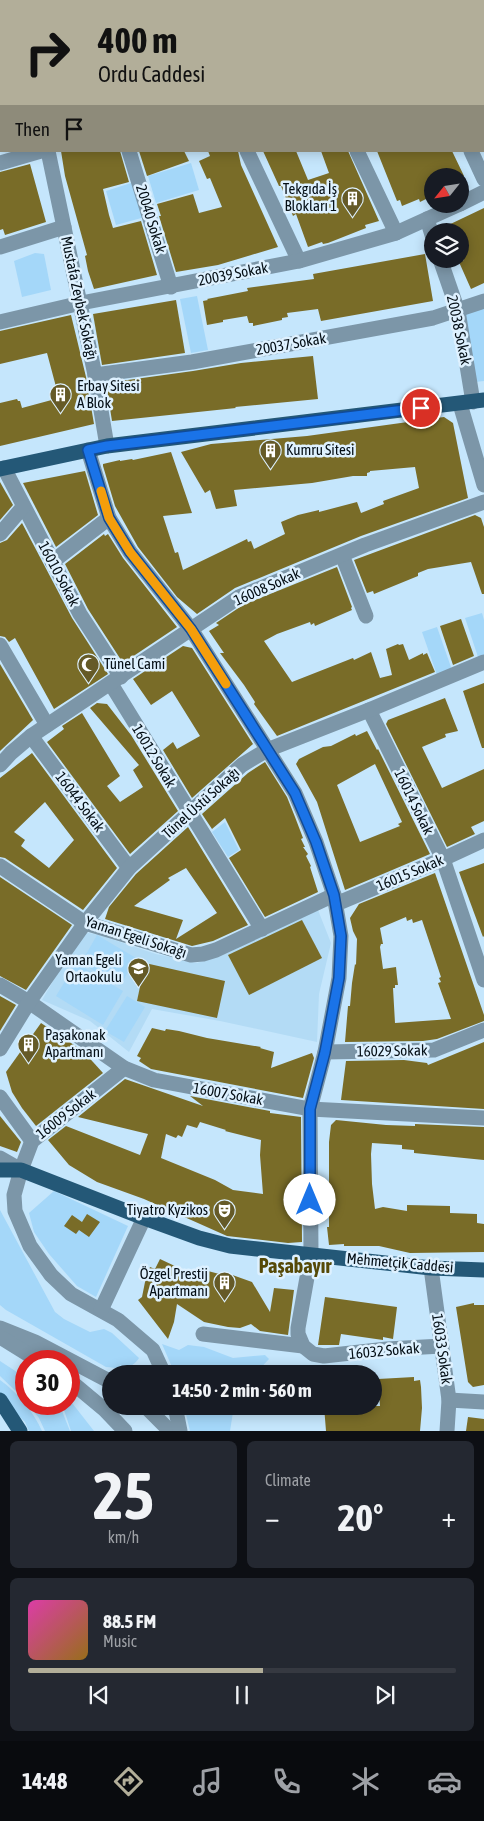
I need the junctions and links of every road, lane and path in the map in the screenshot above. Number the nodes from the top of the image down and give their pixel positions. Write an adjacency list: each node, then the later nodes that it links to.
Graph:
1 (38, 152): 7 (street)
2 (48, 152): 14 (street, Mustafa Zeybek Sokağı)
3 (129, 152): 19 (street, 20040 Sokak)
4 (247, 152): 17 (street)
5 (357, 152): 15 (street)
6 (471, 152): 8 (street)
7 (0, 163)
8 (484, 179)
9 (484, 192): 10 (street, 20039 Sokak)
10 (469, 200)
11 (441, 213): 12 (street, 20039 Sokak)
12 (427, 220): 13 (street); 15 (street, 20039 Sokak)
13 (428, 223)
14 (64, 227): 16 (street); 21 (street, Mustafa Zeybek Sokağı)
15 (396, 233): 17 (street, 20039 Sokak)
16 (0, 247)
17 (299, 261): 19 (street, 20039 Sokak)
18 (443, 268): 22 (street, 20038 Sokak)
19 (171, 286): 21 (street, 20039 Sokak)
20 (484, 301): 22 (street, 20037 Sokak)
21 (81, 303): 23 (street, 20039 Sokak); 24 (street, Mustafa Zeybek Sokağı)
22 (458, 311): 24 (street, 20037 Sokak); 25 (street, 20038 Sokak)
23 (0, 322)
24 (96, 375): 26 (street, Mustafa Zeybek Sokağı)
25 (472, 402): 26 (main road); 29 (street, 20038 Sokak)
26 (107, 446): 27 (main road)
27 (88, 450): 28 (main road); 32 (street)
28 (2, 468): 31 (street, 16010 Sokak)
29 (484, 485)
30 (484, 502): 34 (street, 16008 Sokak)
31 (23, 507): 33 (street); 35 (street, 16010 Sokak)
32 (109, 518): 35 (street); 37 (street)
33 (0, 534)
34 (342, 554): 36 (street); 37 (street, 16008 Sokak)
35 (52, 562): 40 (street, 16010 Sokak)
36 (366, 616)
37 (191, 629): 40 (street, 16008 Sokak); 44 (street)
38 (0, 645): 42 (street)
39 (484, 662): 41 (street, Tünel Üstü Sokağı)
40 (116, 681): 42 (street, 16008 Sokak); 46 (street, 16012 Sokak)
41 (369, 710): 44 (street, Tünel Üstü Sokağı); 48 (street, 16014 Sokak)
42 (48, 725): 43 (street, 16008 Sokak)
43 (31, 736): 45 (street, 16008 Sokak); 50 (street, 16044 Sokak)
44 (268, 750): 46 (street, Tünel Üstü Sokağı); 51 (street)
45 (0, 765)
46 (190, 813): 50 (street, Tünel Üstü Sokağı); 53 (street, 16012 Sokak)
47 (484, 840): 48 (street, 16015 Sokak)
48 (443, 859): 51 (street, 16015 Sokak); 54 (street, 16014 Sokak)
49 (0, 866): 52 (street, Yaman Egeli Sokağı)
50 (129, 868): 52 (street, Tünel Üstü Sokağı)
51 (335, 899): 53 (street, Yaman Egeli Sokağı); 59 (street)
52 (85, 923): 53 (street, Yaman Egeli Sokağı); 56 (street, Tünel Üstü Sokağı)
53 (262, 929)
54 (484, 980)
55 (0, 985): 56 (street, 16007 Sokak)
56 (29, 1002): 58 (street, Tünel Üstü Sokağı); 60 (street, 16007 Sokak)
57 (484, 1030): 59 (street, 16029 Sokak)
58 (0, 1049)
59 (325, 1052): 62 (street)
60 (124, 1068): 62 (street, 16007 Sokak); 64 (street, 16009 Sokak)
61 (0, 1097): 64 (street)
62 (310, 1109): 63 (street, 16007 Sokak); 69 (street)
63 (484, 1118)
64 (32, 1141): 67 (street, 16009 Sokak)
65 (0, 1158): 67 (street)
66 (0, 1170): 67 (main road, Mehmetçik Caddesi)
67 (21, 1170): 68 (main road, Mehmetçik Caddesi); 72 (street, 16009 Sokak)
68 (144, 1218): 69 (main road, Mehmetçik Caddesi); 72 (street)
69 (311, 1255): 70 (main road, Mehmetçik Caddesi); 76 (street)
70 (431, 1268): 71 (main road, Mehmetçik Caddesi); 77 (street, 16033 Sokak)
71 (484, 1270)
72 (101, 1310): 79 (street, 16009 Sokak)
73 (0, 1328): 82 (street)
74 (203, 1334): 76 (street, 16032 Sokak)
75 (0, 1337): 78 (street)
76 (304, 1346): 77 (street, 16032 Sokak)
77 (442, 1346): 85 (street, 16033 Sokak)
78 (21, 1350)
79 (153, 1350): 80 (street); 81 (street)
80 (154, 1365)
81 (160, 1365)
82 (102, 1377)
83 (80, 1389): 90 (street)
84 (0, 1400): 89 (main road)
85 (449, 1400): 86 (street); 93 (street, 16033 Sokak)
86 (484, 1402)
87 (154, 1415): 91 (street)
88 (177, 1415): 92 (street)
89 (20, 1431)
90 (125, 1431)
91 (170, 1431)
92 (180, 1431)
93 (447, 1431)

